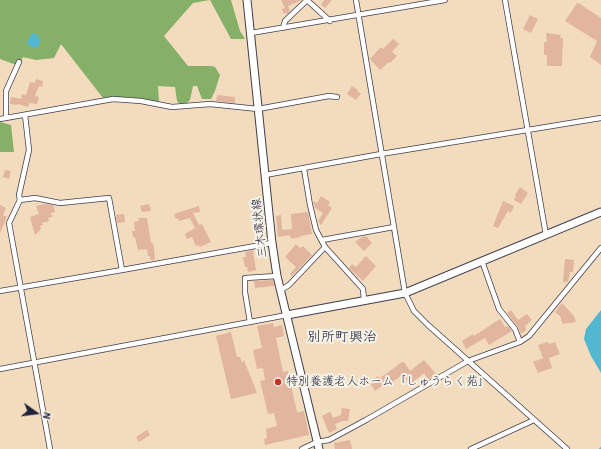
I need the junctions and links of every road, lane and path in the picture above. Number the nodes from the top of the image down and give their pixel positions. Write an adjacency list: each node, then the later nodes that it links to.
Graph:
1 (247, 0): 9 (main road, 三木環状線)
2 (307, 0): 7 (street); 8 (street)
3 (356, 0): 6 (street)
4 (445, 0): 6 (street)
5 (505, 0): 17 (street)
6 (358, 16): 7 (street); 18 (street)
7 (330, 20): 8 (street)
8 (283, 28): 9 (street)
9 (251, 34): 12 (main road, 三木環状線)
10 (19, 62): 14 (street)
11 (336, 97): 12 (street)
12 (258, 109): 13 (street); 20 (main road, 三木環状線)
13 (25, 115): 14 (street); 21 (street)
14 (6, 118): 16 (street)
15 (601, 118): 17 (street)
16 (0, 119)
17 (527, 130): 18 (street); 24 (street)
18 (381, 154): 19 (street); 23 (street)
19 (304, 169): 20 (street); 25 (street)
20 (265, 175): 26 (main road, 三木環状線)
21 (20, 200): 30 (street); 32 (street)
22 (601, 212): 24 (main road)
23 (394, 227): 25 (street); 35 (street)
24 (546, 235): 29 (main road)
25 (322, 240): 27 (street)
26 (272, 243): 30 (street); 31 (main road, 三木環状線)
27 (325, 247): 33 (street); 36 (street)
28 (601, 248): 39 (street)
29 (482, 261): 35 (main road); 39 (street)
30 (122, 270): 32 (street)
31 (277, 276): 33 (main road, 三木環状線); 38 (street)
32 (21, 288): 34 (street); 41 (street)
33 (281, 290): 37 (main road, 三木環状線)
34 (0, 291)
35 (405, 293): 36 (main road); 40 (street)
36 (364, 300): 37 (main road)
37 (287, 315): 38 (street); 44 (main road, 三木環状線)
38 (250, 322): 41 (street)
39 (520, 342): 40 (street)
40 (468, 361): 43 (street); 44 (street)
41 (33, 363): 42 (street); 46 (street)
42 (0, 369)
43 (534, 420): 45 (street); 49 (street)
44 (318, 446): 47 (street)
45 (476, 448): 48 (street)
46 (50, 449)
47 (302, 449)
48 (471, 449)
49 (567, 449)

